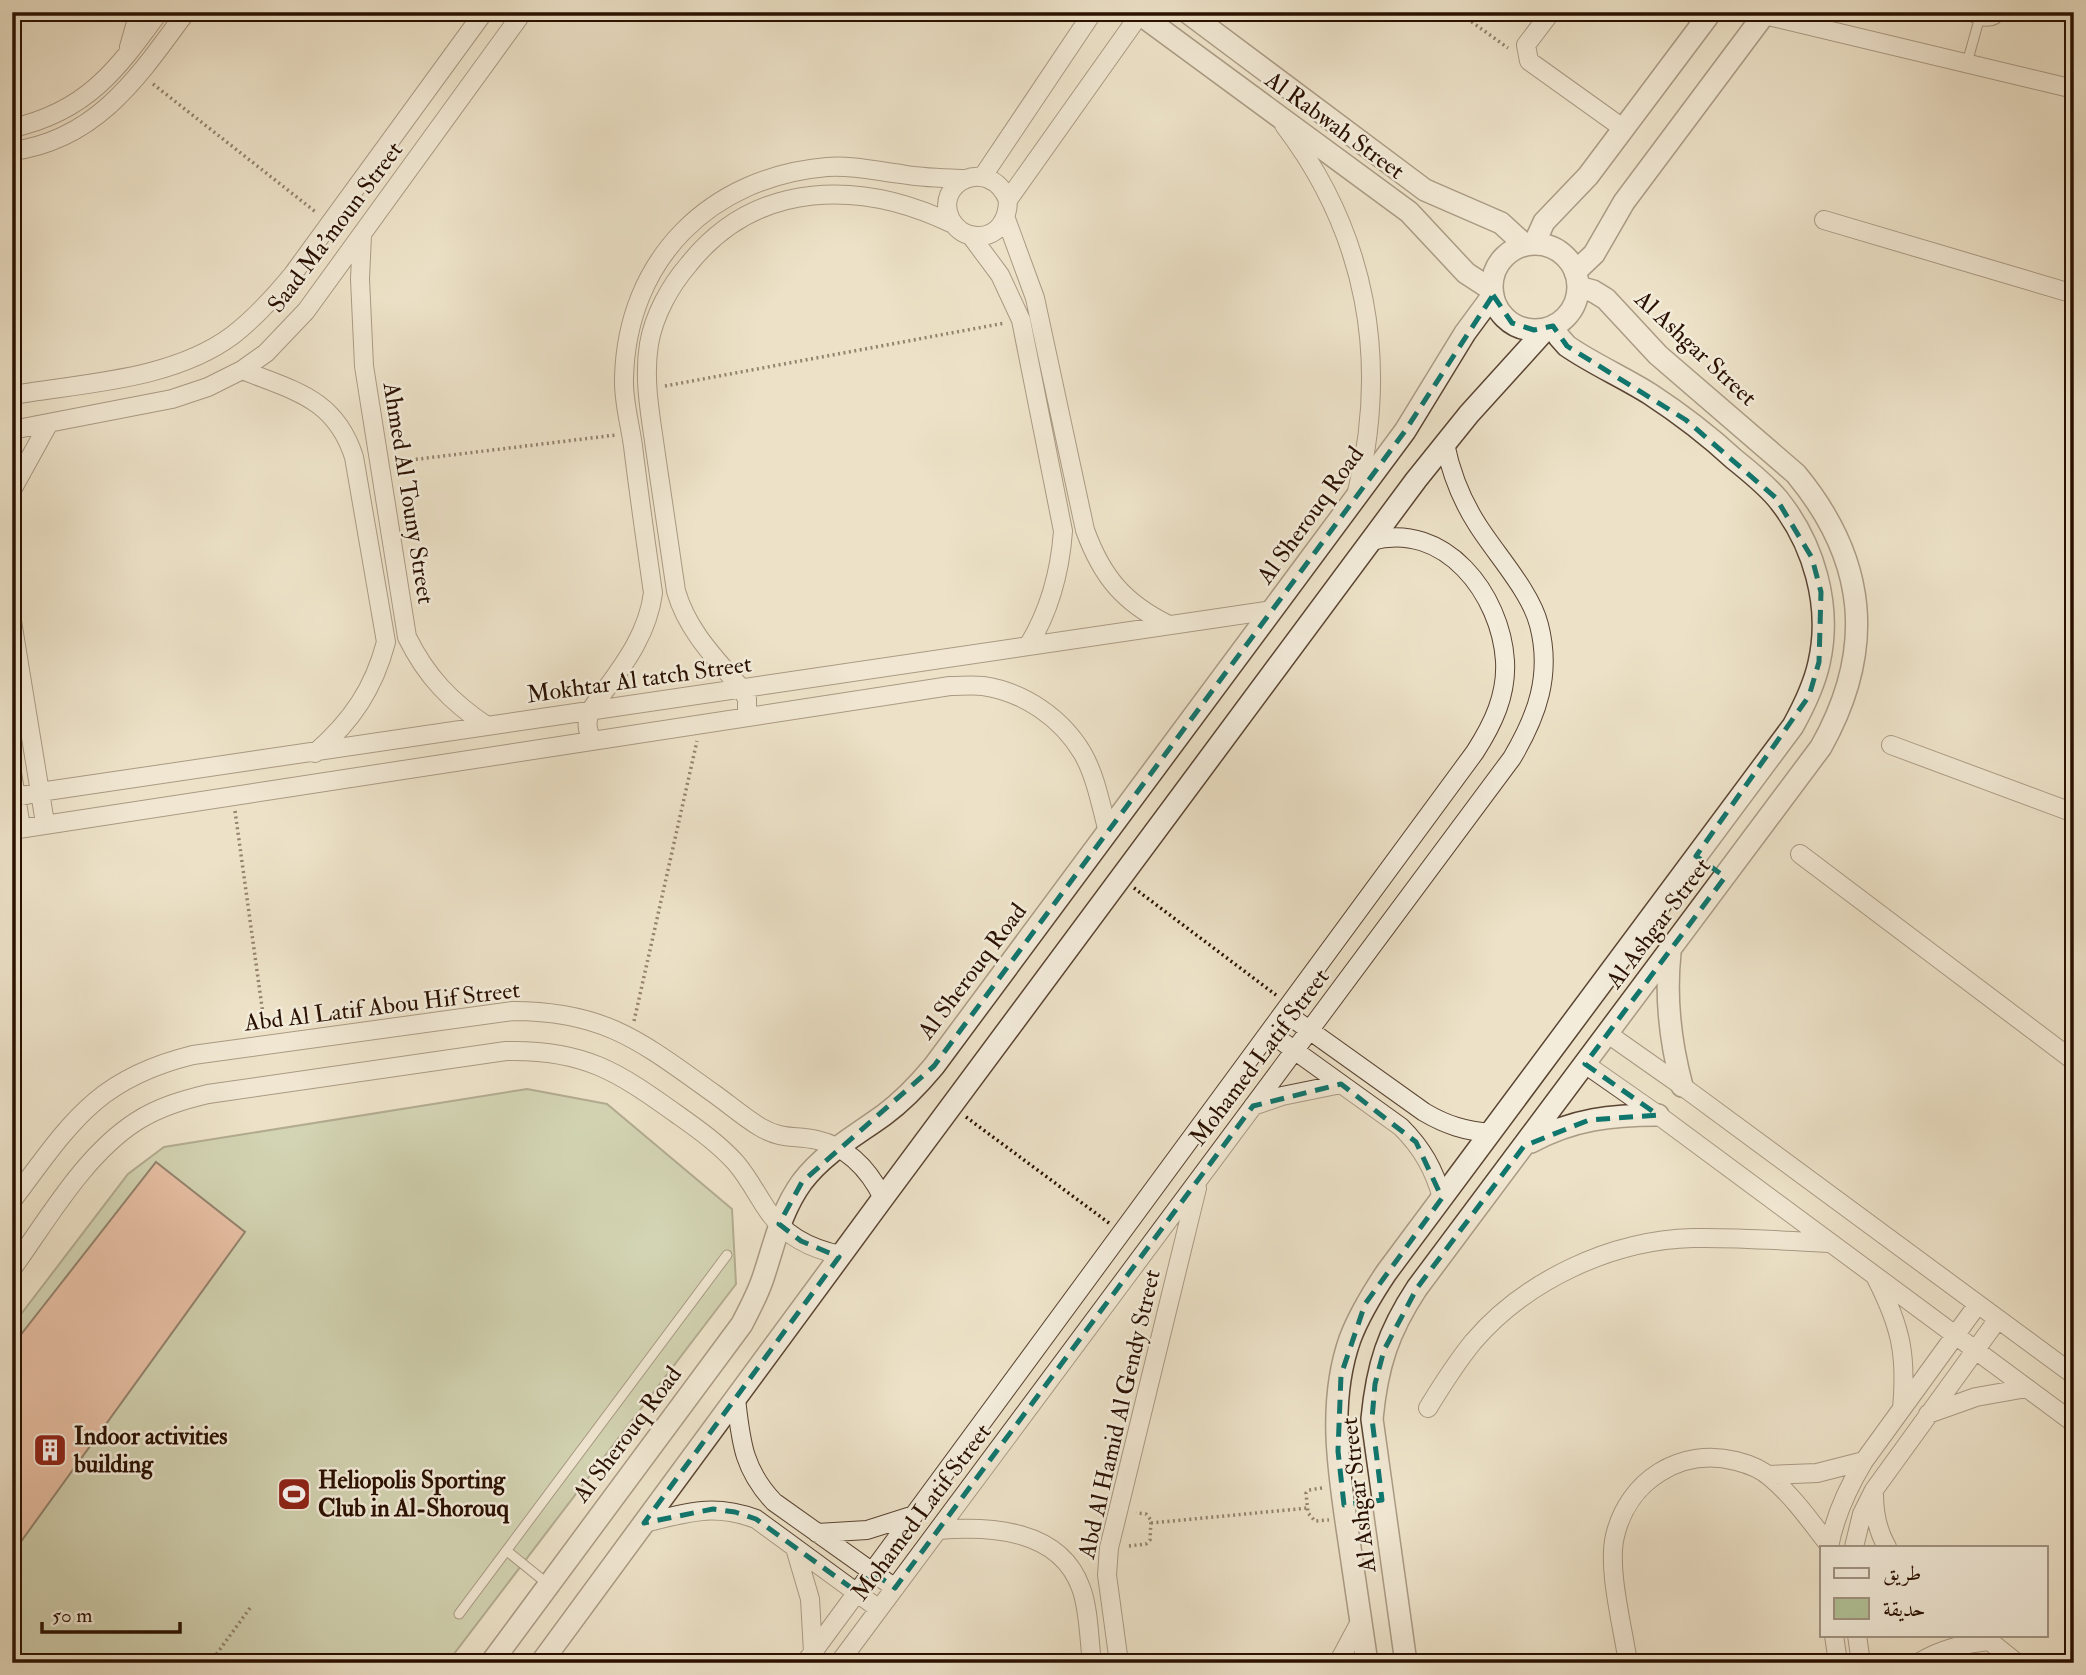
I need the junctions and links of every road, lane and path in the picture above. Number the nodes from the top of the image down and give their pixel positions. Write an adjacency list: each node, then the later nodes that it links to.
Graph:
1 (139, 12): 17 (street)
2 (159, 12): 17 (street)
3 (186, 12): 19 (street)
4 (484, 12): 32 (street, Saad Ma'moun Street)
5 (523, 12): 34 (street, Saad Ma'moun Street)
6 (1093, 12): 25 (street)
7 (1187, 12): 27 (street, Al Rabwah Street)
8 (1458, 12): 16 (path)
9 (1550, 12): 16 (street)
10 (1711, 12): 23 (street)
11 (1961, 12): 15 (lane)
12 (2003, 12): 15 (lane)
13 (1139, 13): 21 (street, Al Rabwah Street); 28 (street)
14 (1765, 13): 18 (street); 37 (street)
15 (1979, 20): 18 (lane)
16 (1526, 54): 23 (street)
17 (124, 60): 19 (street); 22 (street)
18 (1966, 63): 20 (street)
19 (140, 74): 24 (street); 32 (path)
20 (2074, 89)
21 (1275, 114): 29 (street, Al Rabwah Street); 53 (street)
22 (12, 128)
23 (1624, 129): 36 (street)
24 (12, 151)
25 (983, 176): 26 (street); 28 (street)
26 (964, 179): 33 (street); 47 (street)
27 (1425, 190): 29 (street); 36 (street, Al Rabwah Street)
28 (1008, 200): 30 (street)
29 (1409, 212): 38 (street, Al Rabwah Street)
30 (1006, 219): 35 (street); 57 (street)
31 (1824, 220): 39 (street)
32 (330, 223): 44 (street, Saad Ma'moun Street)
33 (953, 224): 35 (street); 43 (street)
34 (362, 235): 42 (street, Saad Ma'moun Street); 49 (street, Ahmed Al Touny Street)
35 (971, 236): 40 (street)
36 (1530, 244): 37 (street); 38 (street)
37 (1577, 279): 41 (street); 81 (street, Al Ashgar Street)
38 (1492, 293): 41 (street); 53 (street, Al Sherouq Road)
39 (2074, 294)
40 (1021, 320): 43 (path); 58 (street)
41 (1549, 328): 48 (street); 80 (street, Al Ashgar Street)
42 (242, 370): 45 (street, Saad Ma'moun Street); 51 (street, Ahmed Al Touny Street)
43 (647, 389): 60 (street)
44 (12, 395)
45 (49, 423): 46 (street, Saad Ma'moun Street); 52 (street)
46 (12, 430)
47 (631, 433): 49 (path); 62 (street)
48 (1445, 444): 54 (street); 85 (street, Mohamed Latif Street)
49 (378, 464): 50 (street, Ahmed Al Touny Street)
50 (382, 484): 51 (street); 65 (street, Ahmed Al Touny Street)
51 (359, 486): 69 (street, Ahmed Al Touny Street)
52 (12, 490)
53 (1356, 497): 55 (street, Al Sherouq Road)
54 (1371, 541): 82 (street); 84 (street, Mohamed Latif Street)
55 (1273, 610): 57 (street, Mokhtar Al tatch Street); 78 (street, Al Sherouq Road)
56 (12, 621): 72 (street)
57 (1170, 625): 58 (street, Mokhtar Al tatch Street)
58 (1028, 646): 59 (street, Mokhtar Al tatch Street)
59 (927, 662): 60 (street, Mokhtar Al tatch Street); 61 (street)
60 (741, 688): 62 (street, Mokhtar Al tatch Street); 63 (street)
61 (929, 689): 63 (street); 78 (street)
62 (590, 711): 65 (street, Mokhtar Al tatch Street); 67 (street)
63 (747, 717): 64 (street)
64 (701, 724): 67 (street); 88 (path)
65 (487, 726): 66 (street, Mokhtar Al tatch Street)
66 (411, 739): 69 (street, Mokhtar Al tatch Street); 70 (street)
67 (592, 740): 70 (street)
68 (1891, 745): 75 (street)
69 (315, 753): 72 (street, Mokhtar Al tatch Street)
70 (416, 767): 73 (street)
71 (12, 773): 74 (street)
72 (40, 792): 74 (street, Mokhtar Al tatch Street); 76 (street)
73 (232, 795): 76 (street); 89 (path)
74 (14, 797): 77 (street)
75 (2074, 813)
76 (45, 823): 77 (street)
77 (17, 828)
78 (1108, 832): 100 (street, Al Sherouq Road)
79 (1800, 854): 91 (street)
80 (1696, 856): 81 (street); 98 (street, Al Ashgar Street)
81 (1725, 877): 83 (street, Al Ashgar Street)
82 (1121, 878): 84 (path); 95 (street)
83 (1670, 950): 87 (street, Al Ashgar Street); 94 (street)
84 (1287, 1008): 85 (street); 86 (street, Mohamed Latif Street)
85 (1309, 1030): 90 (street, Mohamed Latif Street); 98 (street)
86 (1269, 1032): 90 (street); 106 (street, Mohamed Latif Street)
87 (1608, 1034): 92 (street, Al Ashgar Street); 94 (street)
88 (631, 1036): 89 (street, Abd Al Latif Abou Hif Street); 100 (street, Abd Al Latif Abou Hif Street)
89 (267, 1045): 104 (street, Abd Al Latif Abou Hif Street)
90 (1294, 1051): 93 (street); 96 (street, Mohamed Latif Street)
91 (2074, 1061)
92 (1585, 1064): 97 (street); 99 (street, Al Ashgar Street)
93 (1341, 1084): 96 (street); 103 (street)
94 (1682, 1086): 112 (street)
95 (952, 1106): 102 (street); 106 (path)
96 (1253, 1106): 101 (street, Mohamed Latif Street)
97 (1658, 1115): 99 (street); 107 (street)
98 (1490, 1133): 103 (street, Al Ashgar Street)
99 (1524, 1146): 126 (street, Al Ashgar Street)
100 (836, 1147): 102 (street, Abd Al Latif Abou Hif Street); 105 (street, Al Sherouq Road)
101 (1199, 1179): 129 (street, Abd Al Hamid Al Gendy Street); 133 (street, Mohamed Latif Street)
102 (883, 1198): 109 (street)
103 (1442, 1198): 127 (street, Al Ashgar Street)
104 (12, 1201)
105 (779, 1224): 109 (street); 110 (street); 142 (street, Al Sherouq Road)
106 (1122, 1233): 130 (street, Mohamed Latif Street)
107 (1832, 1243): 111 (street); 119 (street)
108 (727, 1255): 140 (lane)
109 (841, 1255): 118 (street)
110 (12, 1269)
111 (1875, 1275): 114 (street); 120 (street)
112 (1978, 1304): 113 (street); 114 (street)
113 (1998, 1319): 115 (street); 116 (street)
114 (1956, 1335): 115 (street); 120 (street)
115 (1976, 1350): 117 (street); 121 (street)
116 (2074, 1375)
117 (2027, 1388): 121 (street); 122 (street)
118 (736, 1399): 132 (street); 134 (street)
119 (1428, 1408)
120 (1902, 1409): 123 (street)
121 (1928, 1414): 125 (street)
122 (2074, 1423)
123 (1864, 1461): 124 (street); 135 (street)
124 (1769, 1475): 135 (street); 162 (street)
125 (1874, 1490): 136 (street); 137 (street)
126 (1382, 1500): 127 (street); 161 (street, Al Ashgar Street)
127 (1344, 1502): 128 (path); 128 (path); 148 (street, Al Ashgar Street)
128 (1308, 1508): 131 (path)
129 (1116, 1512): 131 (path); 139 (street, Abd Al Hamid Al Gendy Street)
130 (914, 1515): 134 (street); 141 (street, Mohamed Latif Street)
131 (1151, 1522): 139 (path)
132 (644, 1523): 138 (street); 155 (street)
133 (938, 1530): 143 (street, Mohamed Latif Street); 157 (street, Abd Al Hamid Al Gendy Street)
134 (817, 1533): 141 (street)
135 (1829, 1546)
136 (1854, 1546)
137 (1886, 1546)
138 (795, 1548): 144 (street); 152 (street)
139 (1109, 1548): 158 (street, Abd Al Hamid Al Gendy Street)
140 (507, 1551): 142 (lane); 147 (lane)
141 (872, 1572): 143 (street); 144 (street, Mohamed Latif Street)
142 (549, 1585): 154 (street, Al Sherouq Road)
143 (895, 1588): 146 (street, Mohamed Latif Street)
144 (857, 1592): 146 (street); 152 (street, Mohamed Latif Street)
145 (250, 1608): 153 (path)
146 (879, 1609): 156 (street, Mohamed Latif Street)
147 (459, 1614)
148 (1361, 1620): 159 (street); 160 (street, Al Ashgar Street)
149 (1833, 1636): 163 (street)
150 (1857, 1636): 164 (street)
151 (1986, 1638): 165 (street); 166 (street)
152 (809, 1657)
153 (210, 1663)
154 (491, 1663)
155 (541, 1663)
156 (839, 1663)
157 (1092, 1663)
158 (1119, 1663)
159 (1338, 1663)
160 (1367, 1663)
161 (1406, 1663)
162 (1628, 1663)
163 (1838, 1663)
164 (1861, 1663)
165 (1918, 1663)
166 (2017, 1663)

